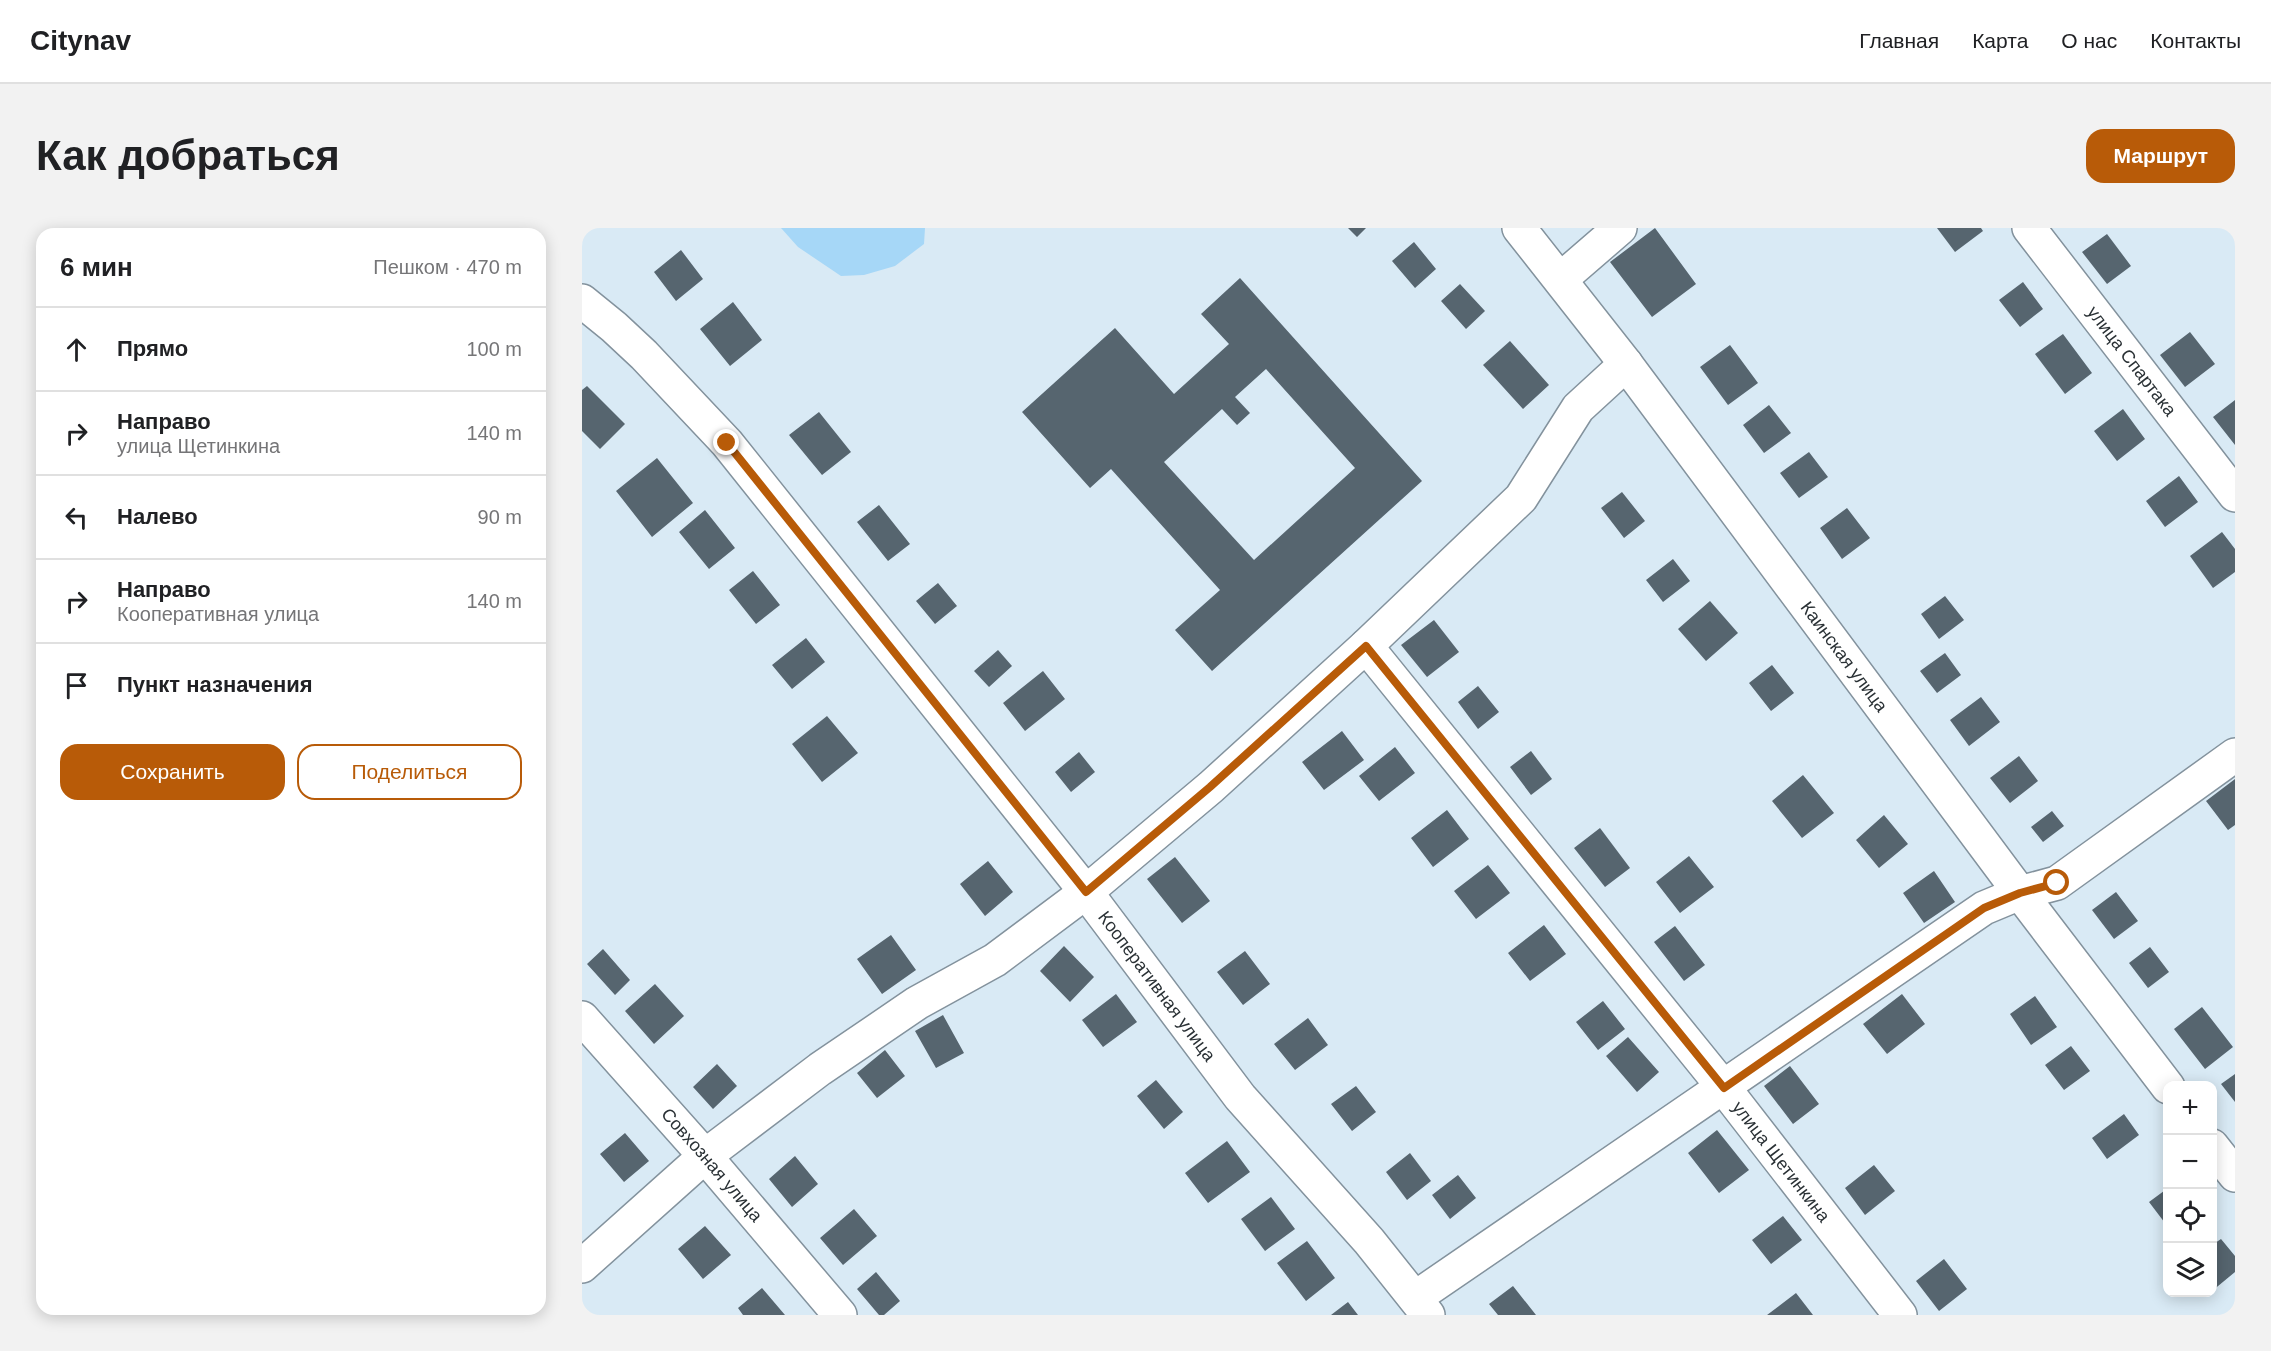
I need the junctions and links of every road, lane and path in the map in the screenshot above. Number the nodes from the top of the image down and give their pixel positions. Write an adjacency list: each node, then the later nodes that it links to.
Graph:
1 (1519, 228): 4 (street, Каинская улица)
2 (1620, 228): 4 (street)
3 (2029, 228): 7 (street, улица Спартака)
4 (1561, 279): 6 (street, Каинская улица)
5 (582, 301): 10 (street, Кооперативная улица)
6 (1626, 364): 8 (street); 11 (street, Каинская улица)
7 (2235, 495)
8 (1366, 646): 10 (street); 14 (street, улица Щетинкина)
9 (2235, 755): 11 (street)
10 (1086, 892): 16 (street); 19 (street, Кооперативная улица)
11 (2020, 893): 13 (street, Каинская улица); 14 (street)
12 (582, 1018): 16 (street, Совхозная улица)
13 (2163, 1081)
14 (1724, 1088): 19 (street); 21 (street, улица Щетинкина)
15 (2217, 1152): 17 (street)
16 (705, 1156): 18 (street); 20 (street, Совхозная улица)
17 (2235, 1175)
18 (582, 1266)
19 (1422, 1306)
20 (840, 1315)
21 (1900, 1315)

